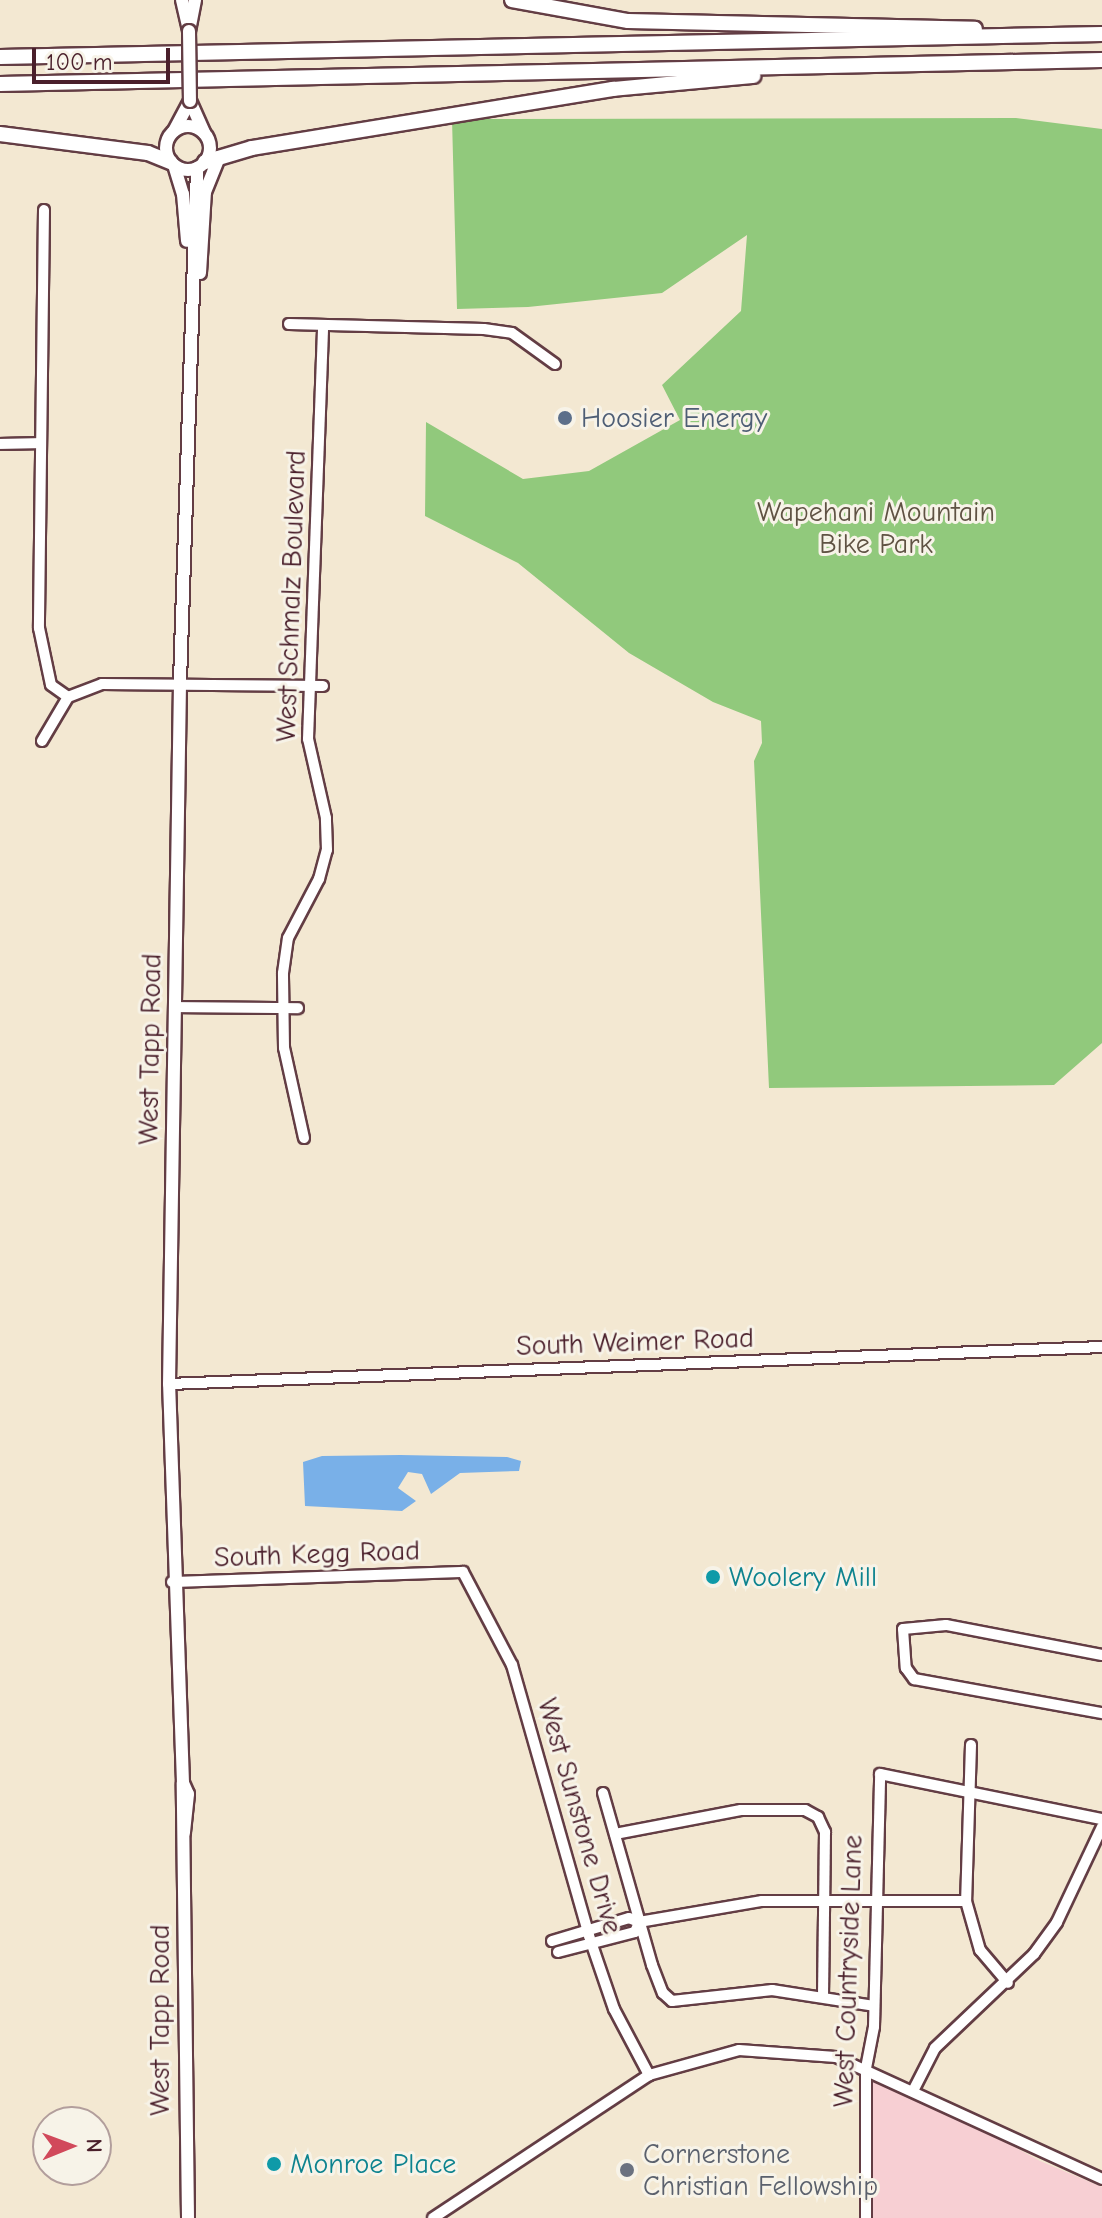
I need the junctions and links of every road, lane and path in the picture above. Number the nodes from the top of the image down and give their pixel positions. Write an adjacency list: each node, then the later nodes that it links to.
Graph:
1 (182, 0): 4 (main road)
2 (195, 0): 4 (main road)
3 (512, 0): 6 (highway)
4 (189, 31): 11 (main road, bridge)
5 (1102, 34): 6 (highway)
6 (1043, 35): 7 (highway)
7 (0, 57)
8 (1102, 60): 9 (highway)
9 (884, 65): 10 (highway); 15 (highway)
10 (0, 84)
11 (190, 101): 12 (main road); 13 (main road)
12 (174, 131): 13 (main road); 16 (main road)
13 (204, 133): 15 (main road)
14 (0, 134): 16 (highway)
15 (207, 162): 16 (main road); 18 (main road, West Tapp Road); 18 (main road)
16 (172, 164): 18 (main road, West Tapp Road)
17 (44, 210): 22 (street)
18 (193, 316): 24 (main road, West Tapp Road)
19 (289, 324): 20 (street)
20 (323, 328): 21 (street); 25 (street, West Schmalz Boulevard)
21 (555, 364)
22 (40, 443): 23 (street); 27 (street)
23 (0, 444)
24 (180, 681): 25 (street); 27 (street); 29 (main road, West Tapp Road)
25 (311, 685): 26 (street); 30 (street, West Schmalz Boulevard)
26 (323, 686)
27 (68, 697): 28 (street)
28 (42, 741)
29 (174, 1007): 30 (street); 34 (main road, West Tapp Road)
30 (283, 1008): 31 (street); 32 (street, West Schmalz Boulevard)
31 (298, 1008)
32 (304, 1138)
33 (1102, 1347): 34 (street, South Weimer Road)
34 (169, 1384): 36 (main road, West Tapp Road)
35 (463, 1572): 36 (street, South Kegg Road); 49 (street, West Sunstone Drive)
36 (172, 1582): 58 (main road, West Tapp Road)
37 (1102, 1655): 38 (street)
38 (1102, 1713)
39 (971, 1745): 40 (street)
40 (968, 1790): 42 (street); 45 (street); 47 (street, West Countryside Lane)
41 (603, 1793): 44 (street)
42 (1102, 1819)
43 (1102, 1827): 51 (street)
44 (615, 1834): 46 (street); 48 (street)
45 (966, 1901): 47 (street); 51 (street)
46 (823, 1902): 47 (street); 48 (street); 52 (street)
47 (875, 1903): 53 (street, West Countryside Lane)
48 (639, 1922): 49 (street); 50 (street); 52 (street)
49 (588, 1930): 50 (street, West Sunstone Drive); 50 (street)
50 (591, 1942): 55 (street, West Sunstone Drive)
51 (1008, 1983): 56 (street)
52 (823, 1997): 53 (street)
53 (874, 2006): 54 (street, West Countryside Lane)
54 (866, 2068): 55 (street); 56 (street); 60 (street, West Countryside Lane)
55 (649, 2075): 59 (street)
56 (913, 2091): 57 (street)
57 (1102, 2179)
58 (186, 2214)
59 (433, 2218)
60 (866, 2218)

